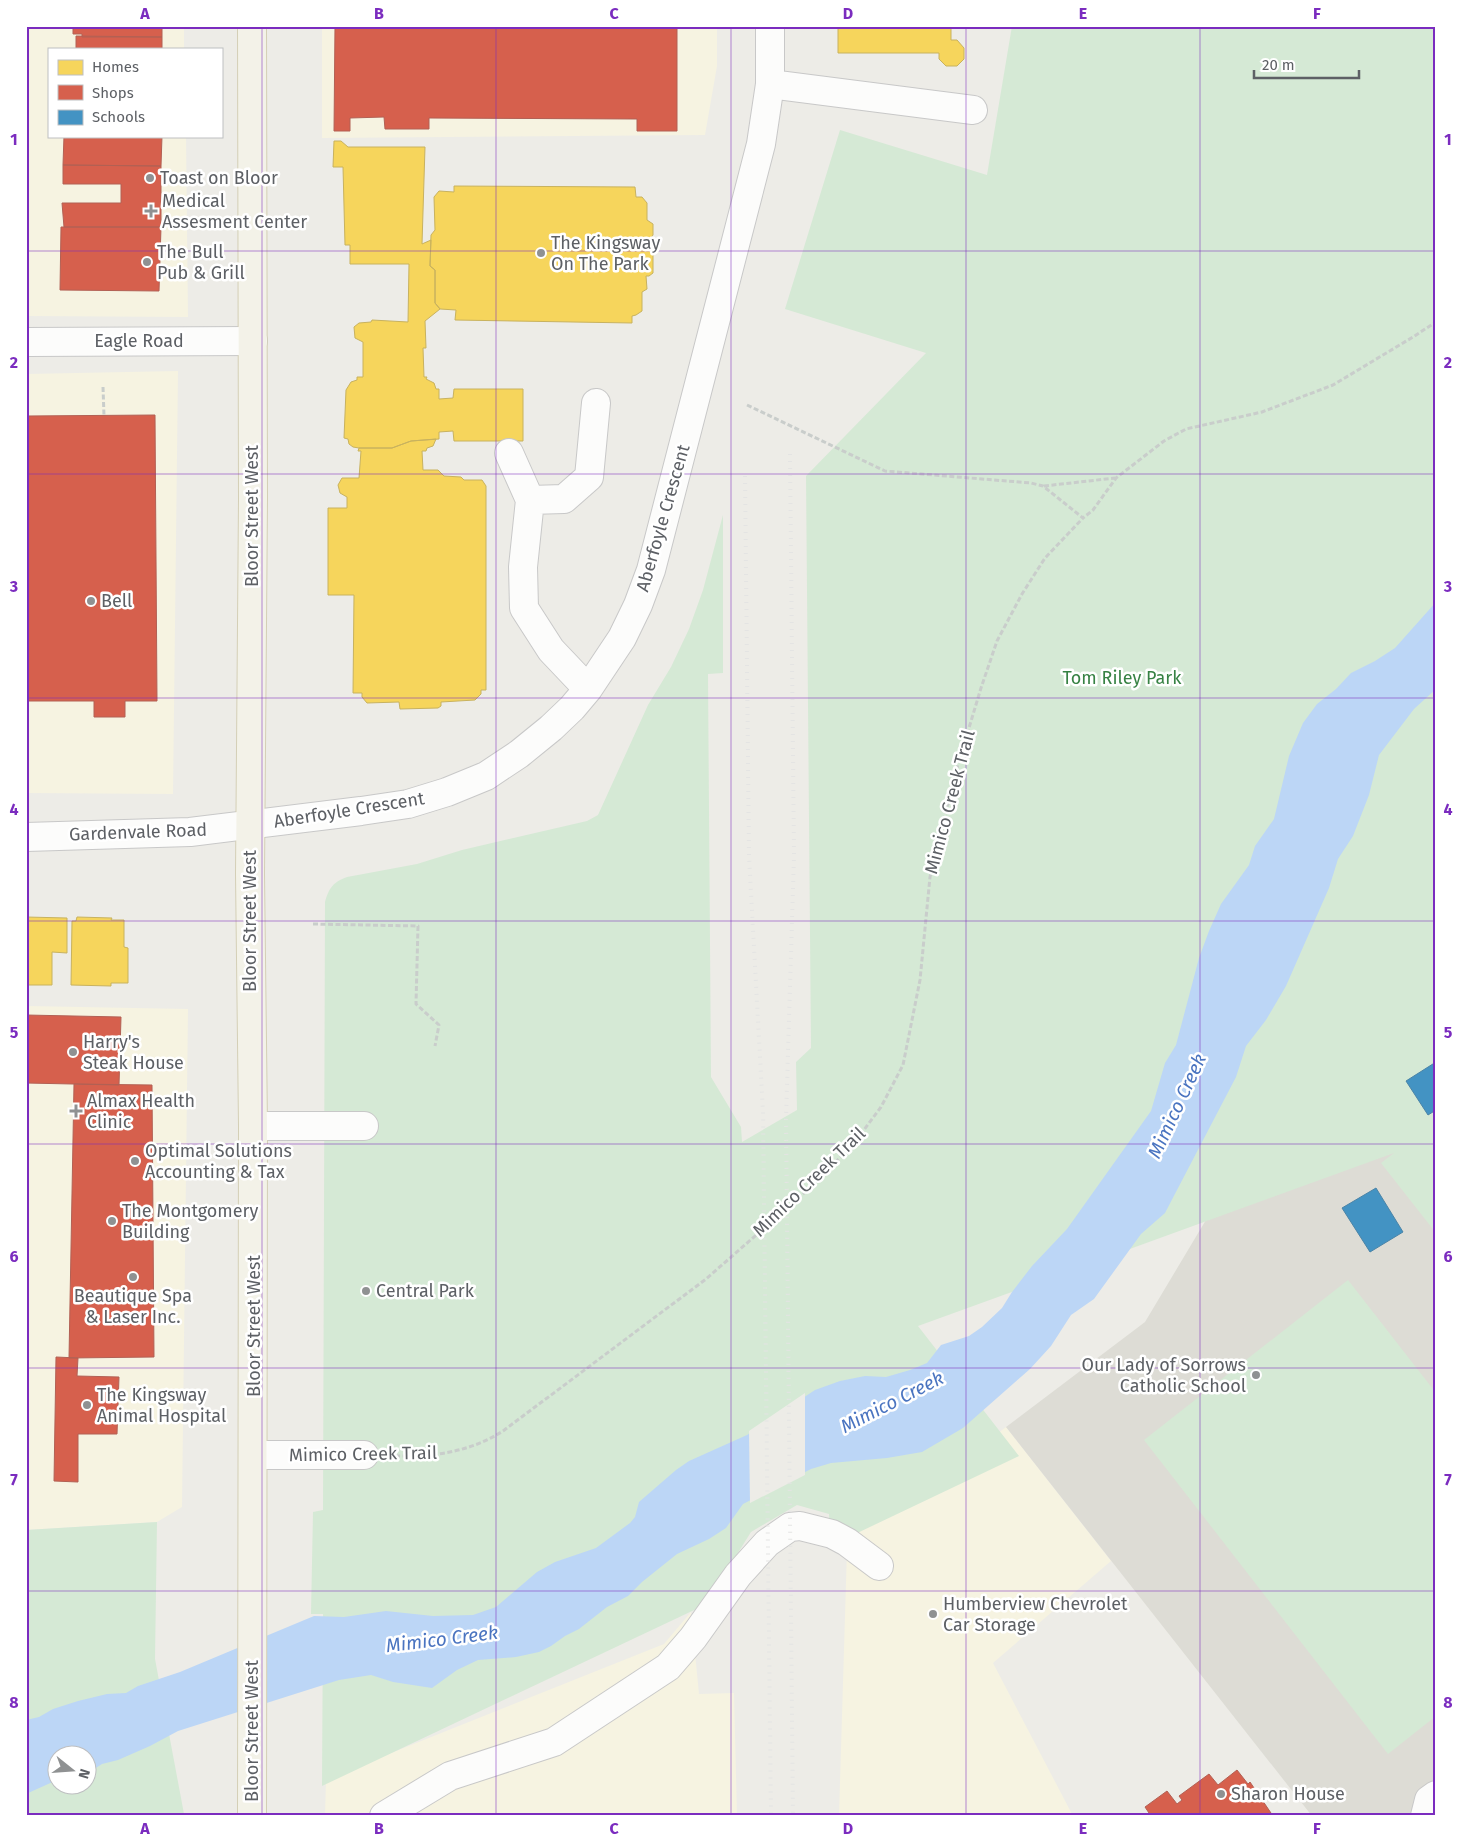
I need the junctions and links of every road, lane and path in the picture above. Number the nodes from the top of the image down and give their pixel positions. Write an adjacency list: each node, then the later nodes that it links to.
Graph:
1 (252, 26): 6 (main road, Bloor Street West)
2 (770, 26): 3 (street, Aberfoyle Crescent)
3 (770, 84): 4 (street); 17 (street, Aberfoyle Crescent)
4 (973, 110)
5 (1436, 322): 13 (path, Mimico Creek Trail)
6 (253, 341): 7 (street, Eagle Road); 18 (main road, Bloor Street West)
7 (26, 342)
8 (103, 387): 11 (path)
9 (596, 403): 15 (street)
10 (747, 405): 14 (path)
11 (104, 416)
12 (509, 453): 15 (street)
13 (1116, 478): 14 (path); 16 (path, Mimico Creek Trail)
14 (1044, 486): 16 (path)
15 (530, 500): 17 (street)
16 (1083, 518): 25 (path, Mimico Creek Trail)
17 (588, 689): 18 (street, Aberfoyle Crescent)
18 (250, 825): 19 (street, Gardenvale Road); 22 (main road, Bloor Street West)
19 (26, 837)
20 (313, 924): 21 (path)
21 (436, 1046)
22 (253, 1126): 23 (street); 24 (main road, Bloor Street West)
23 (364, 1126)
24 (254, 1455): 25 (street, Mimico Creek Trail); 28 (main road, Bloor Street West)
25 (364, 1455)
26 (879, 1566): 29 (street)
27 (1436, 1795): 30 (street)
28 (252, 1813)
29 (384, 1816)
30 (1425, 1816)

